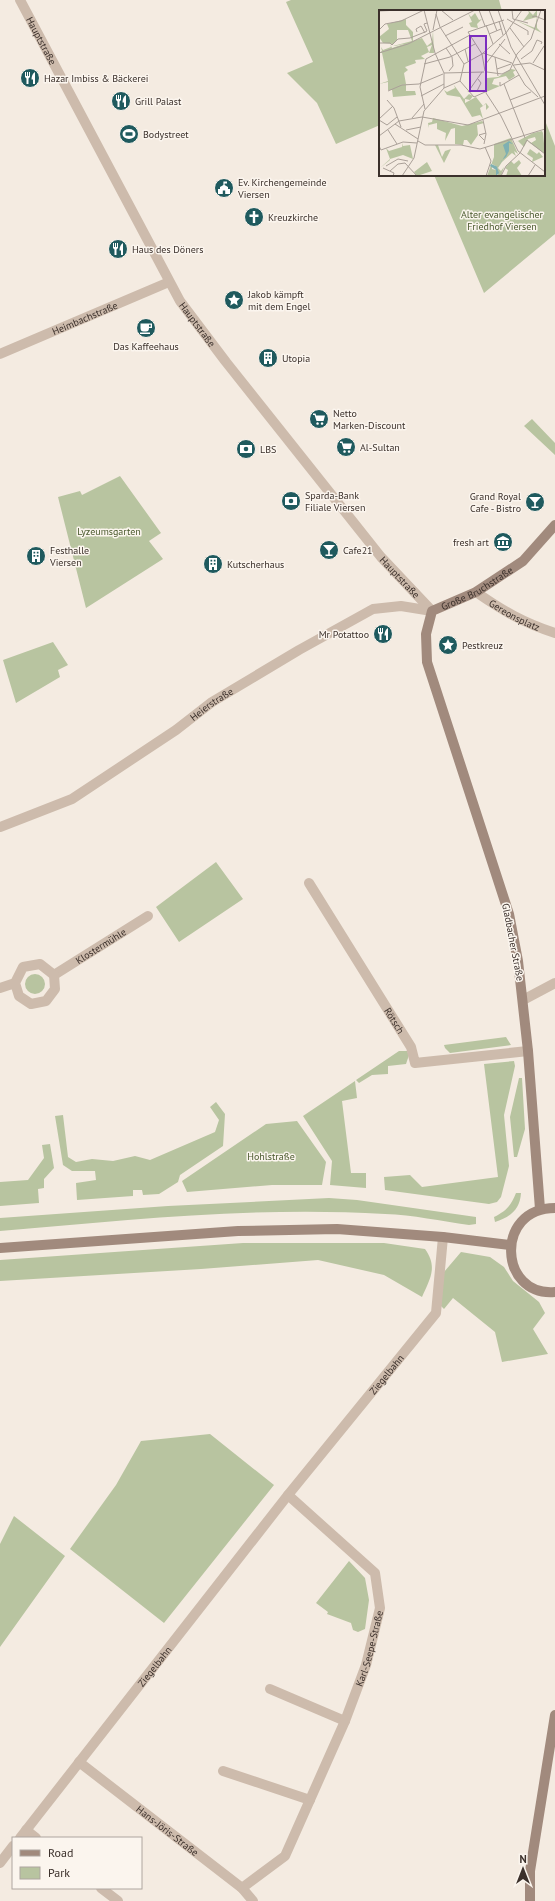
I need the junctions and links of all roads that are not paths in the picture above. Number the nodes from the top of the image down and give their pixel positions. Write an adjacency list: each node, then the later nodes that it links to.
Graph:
1 (20, 0): 2 (street, Hauptstraße)
2 (169, 282): 3 (street, Heimbachstraße); 6 (street, Hauptstraße)
3 (1, 350)
4 (555, 525): 5 (main road, Große Bruchstraße)
5 (476, 592): 6 (main road, Große Bruchstraße); 7 (street, Gereonsplatz)
6 (432, 611): 8 (main road, Große Bruchstraße); 9 (street, Heierstraße)
7 (555, 633)
8 (427, 662): 16 (main road, Gladbacher Straße)
9 (0, 827)
10 (309, 883): 17 (street, Rötsch)
11 (148, 916): 12 (street, Klostermühle)
12 (54, 975): 13 (street); 13 (street)
13 (15, 983): 15 (street)
14 (555, 984): 16 (street)
15 (0, 988)
16 (523, 1000): 17 (main road, Gladbacher Straße)
17 (528, 1051): 19 (main road, Gladbacher Straße)
18 (555, 1208): 19 (main road)
19 (540, 1210): 21 (main road)
20 (443, 1237): 21 (main road); 22 (main road); 24 (street, Ziegelbahn)
21 (510, 1245): 23 (main road)
22 (0, 1248)
23 (555, 1292)
24 (288, 1495): 27 (street, Karl-Seepe-Straße); 28 (street, Ziegelbahn)
25 (270, 1689): 27 (street)
26 (555, 1715): 39 (main road)
27 (345, 1721): 30 (street, Karl-Seepe-Straße)
28 (79, 1762): 31 (street, Ziegelbahn); 35 (street, Hans-Jöris-Straße)
29 (223, 1771): 30 (street)
30 (310, 1800): 35 (street, Karl-Seepe-Straße)
31 (23, 1834): 32 (street)
32 (33, 1837)
33 (12, 1847): 34 (street)
34 (0, 1863)
35 (242, 1888): 38 (street, Hans-Jöris-Straße)
36 (102, 1889): 37 (street)
37 (118, 1901)
38 (253, 1901)
39 (530, 1901)

